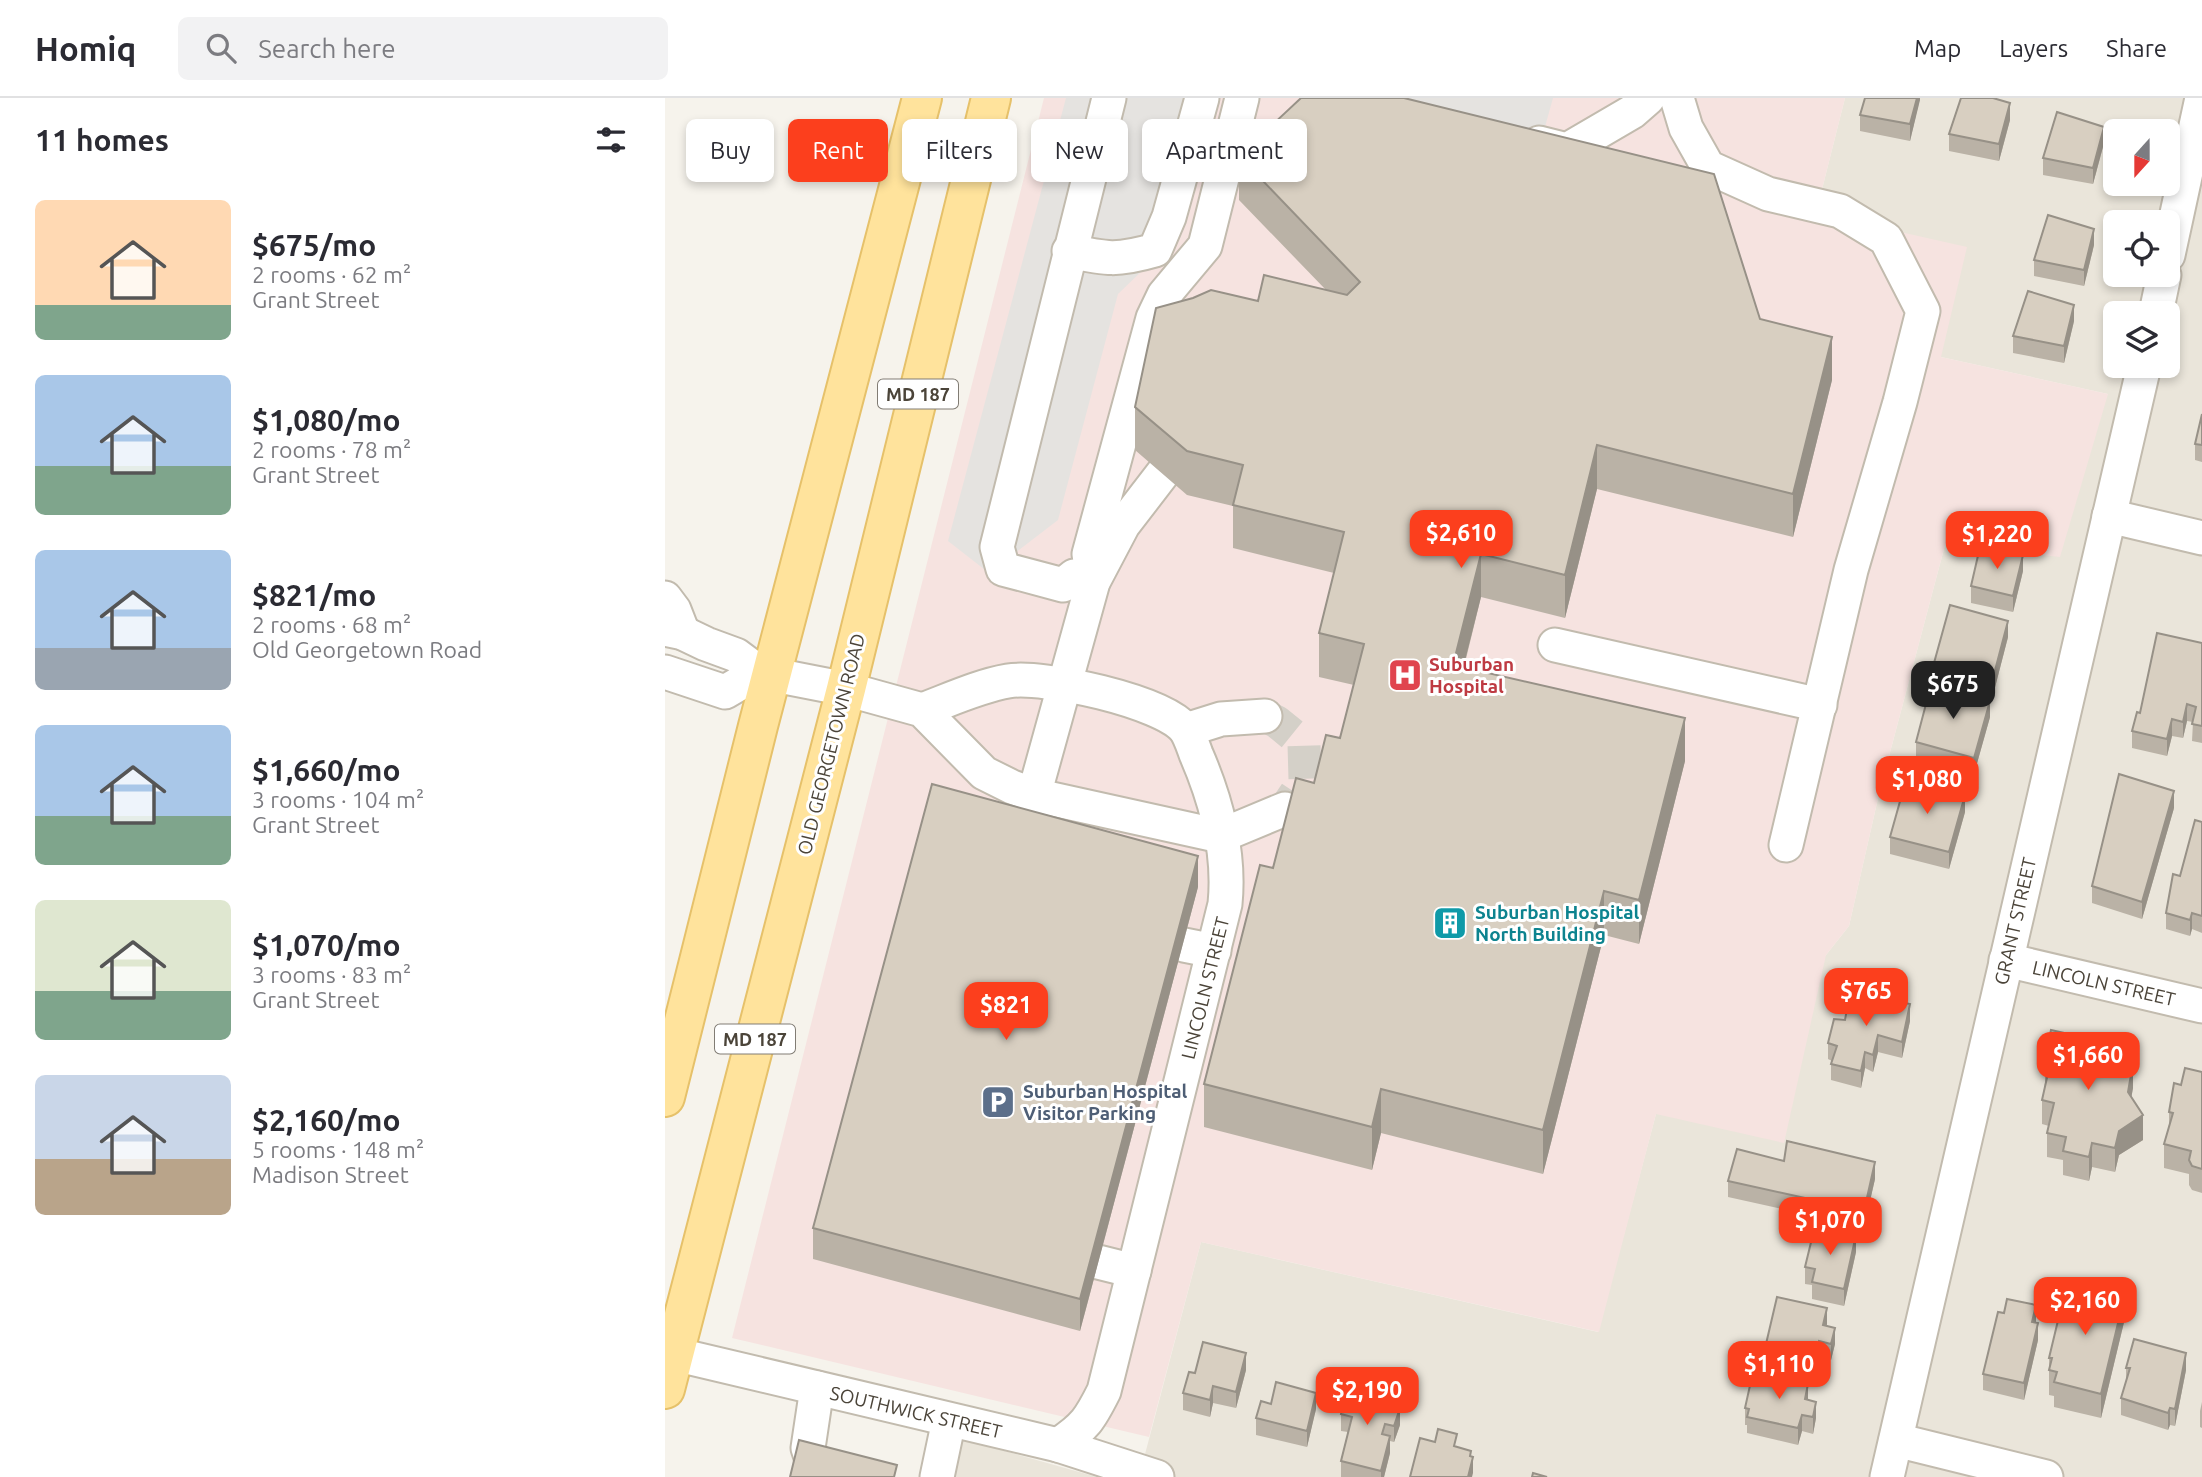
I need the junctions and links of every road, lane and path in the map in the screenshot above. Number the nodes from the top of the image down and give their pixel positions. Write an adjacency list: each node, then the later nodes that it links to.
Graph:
1 (922, 98): 23 (main road, MD 187)
2 (991, 98): 25 (main road, OLD GEORGETOWN ROAD / MD 187)
3 (1109, 98): 11 (street)
4 (1202, 98): 11 (street)
5 (1242, 98): 12 (street)
6 (1648, 98): 9 (street)
7 (1677, 98): 26 (street)
8 (2202, 98): 10 (street)
9 (1509, 136)
10 (2178, 210)
11 (1069, 251): 18 (street)
12 (1153, 318): 13 (street); 18 (street)
13 (1185, 333)
14 (2141, 378): 16 (street, GRANT STREET)
15 (1163, 473): 18 (street)
16 (2109, 516): 17 (street); 34 (street, GRANT STREET)
17 (2202, 538)
18 (1083, 579): 24 (street)
19 (665, 597): 20 (street)
20 (674, 631): 23 (street)
21 (1555, 645): 26 (street)
22 (665, 672): 23 (street)
23 (765, 674): 25 (street); 36 (main road, MD 187)
24 (1065, 683): 27 (street); 29 (street); 30 (street)
25 (846, 689): 27 (street); 39 (main road, OLD GEORGETOWN ROAD / MD 187)
26 (1819, 705): 33 (street)
27 (922, 710): 30 (street)
28 (1265, 716): 29 (street)
29 (1186, 730): 32 (street, LINCOLN STREET)
30 (1034, 795): 32 (street)
31 (1285, 810): 32 (street)
32 (1220, 836): 38 (street, LINCOLN STREET)
33 (1786, 845)
34 (2006, 960): 35 (street, LINCOLN STREET); 42 (street, GRANT STREET)
35 (2202, 1006)
36 (665, 1097)
37 (1098, 1262): 38 (street)
38 (1134, 1271): 43 (street, LINCOLN STREET)
39 (669, 1371): 40 (street, SOUTHWICK STREET)
40 (817, 1388): 41 (street, SOUTHWICK STREET); 44 (street)
41 (949, 1420): 43 (street, SOUTHWICK STREET); 45 (street)
42 (1896, 1440): 47 (street, GRANT STREET); 48 (street)
43 (1058, 1445): 46 (street, SOUTHWICK STREET)
44 (866, 1477)
45 (937, 1477)
46 (1157, 1477)
47 (1888, 1477)
48 (2046, 1477)

